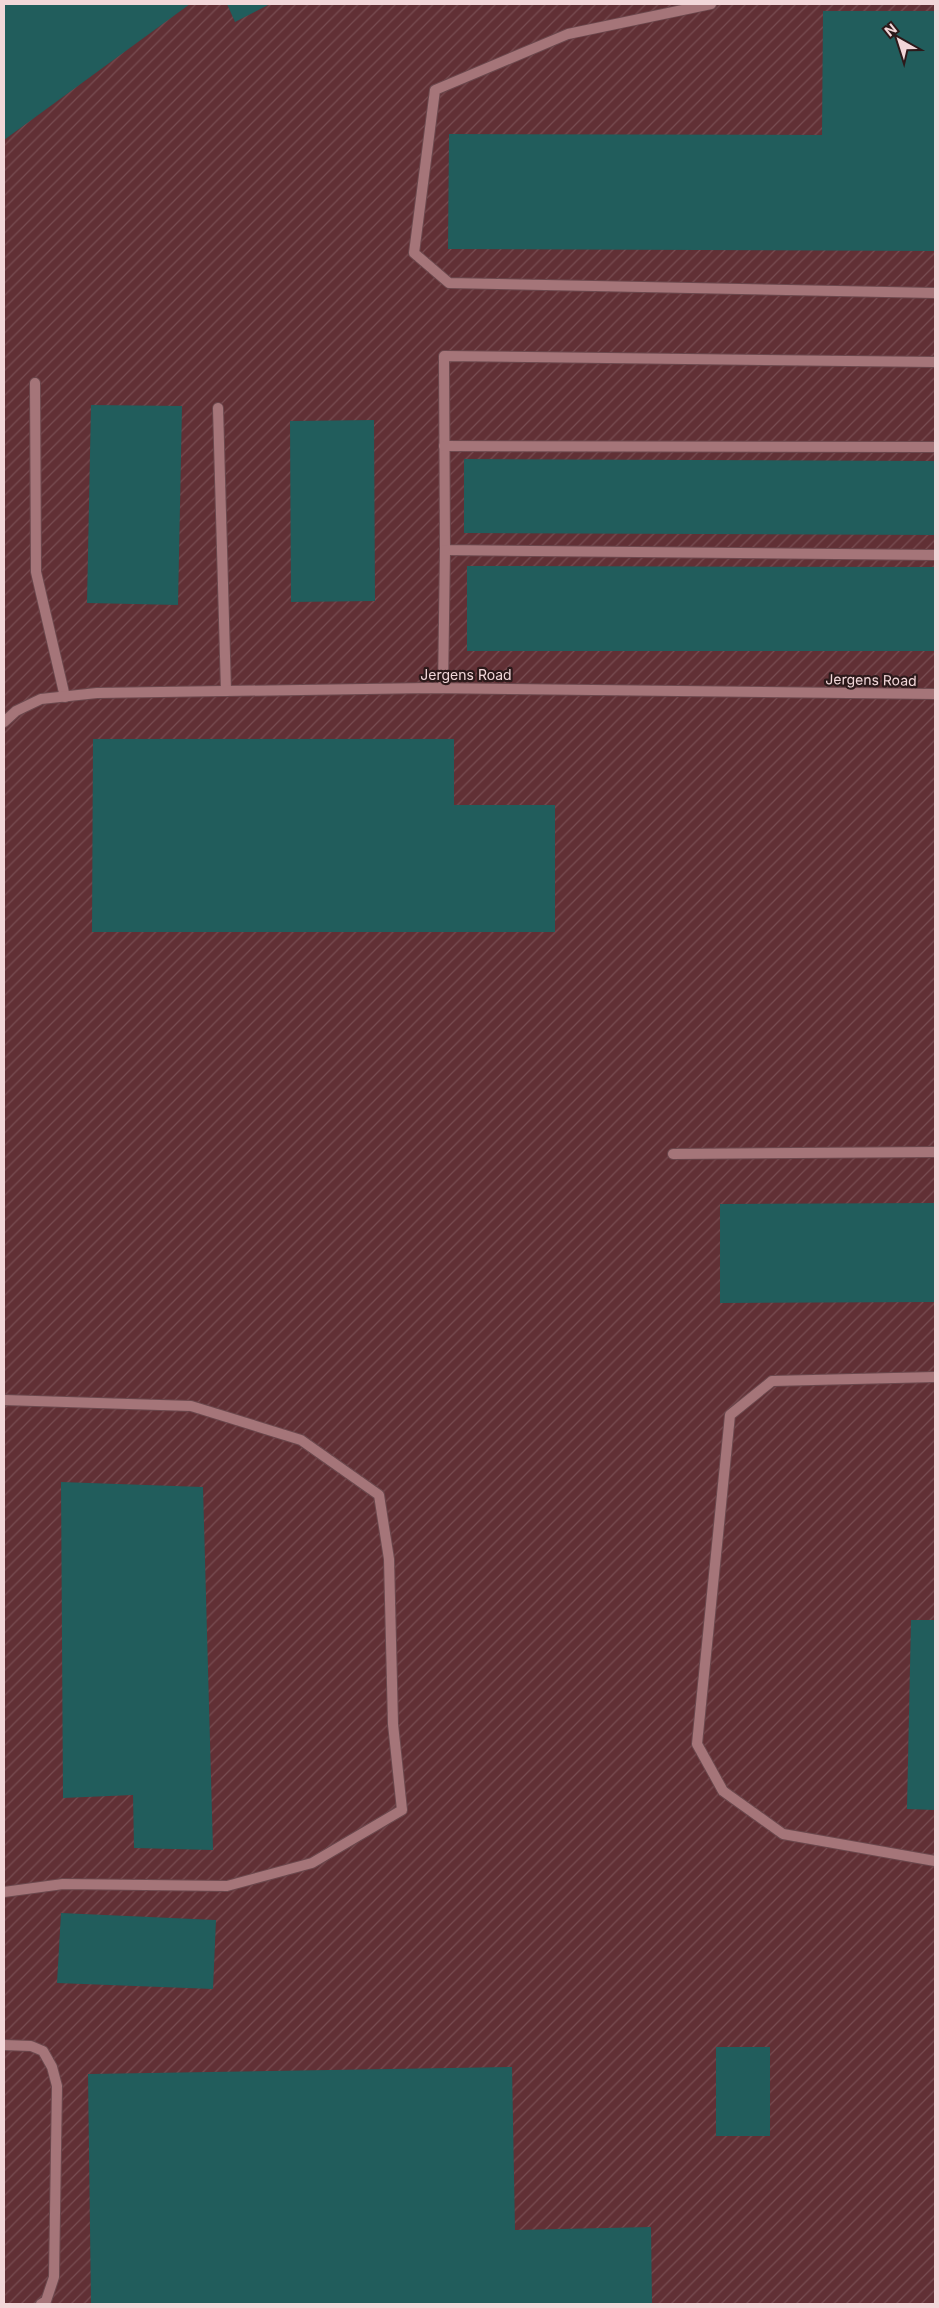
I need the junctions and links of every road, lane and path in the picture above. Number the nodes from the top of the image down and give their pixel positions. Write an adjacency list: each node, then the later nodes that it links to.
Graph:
1 (711, 4): 2 (street)
2 (935, 293)
3 (935, 362): 6 (street)
4 (35, 383): 13 (street)
5 (218, 408): 11 (street)
6 (444, 446): 7 (street); 8 (street)
7 (935, 447)
8 (444, 550): 9 (street); 10 (street)
9 (935, 555)
10 (443, 688): 11 (street, Jergens Road); 12 (street, Jergens Road)
11 (226, 691): 13 (street, Jergens Road)
12 (935, 694)
13 (65, 697): 14 (street, Jergens Road)
14 (4, 722)
15 (935, 1152): 16 (street)
16 (673, 1154)
17 (935, 1377): 19 (street)
18 (4, 1400): 20 (street)
19 (935, 1860)
20 (4, 1892)
21 (4, 2045): 22 (street)
22 (41, 2304)

